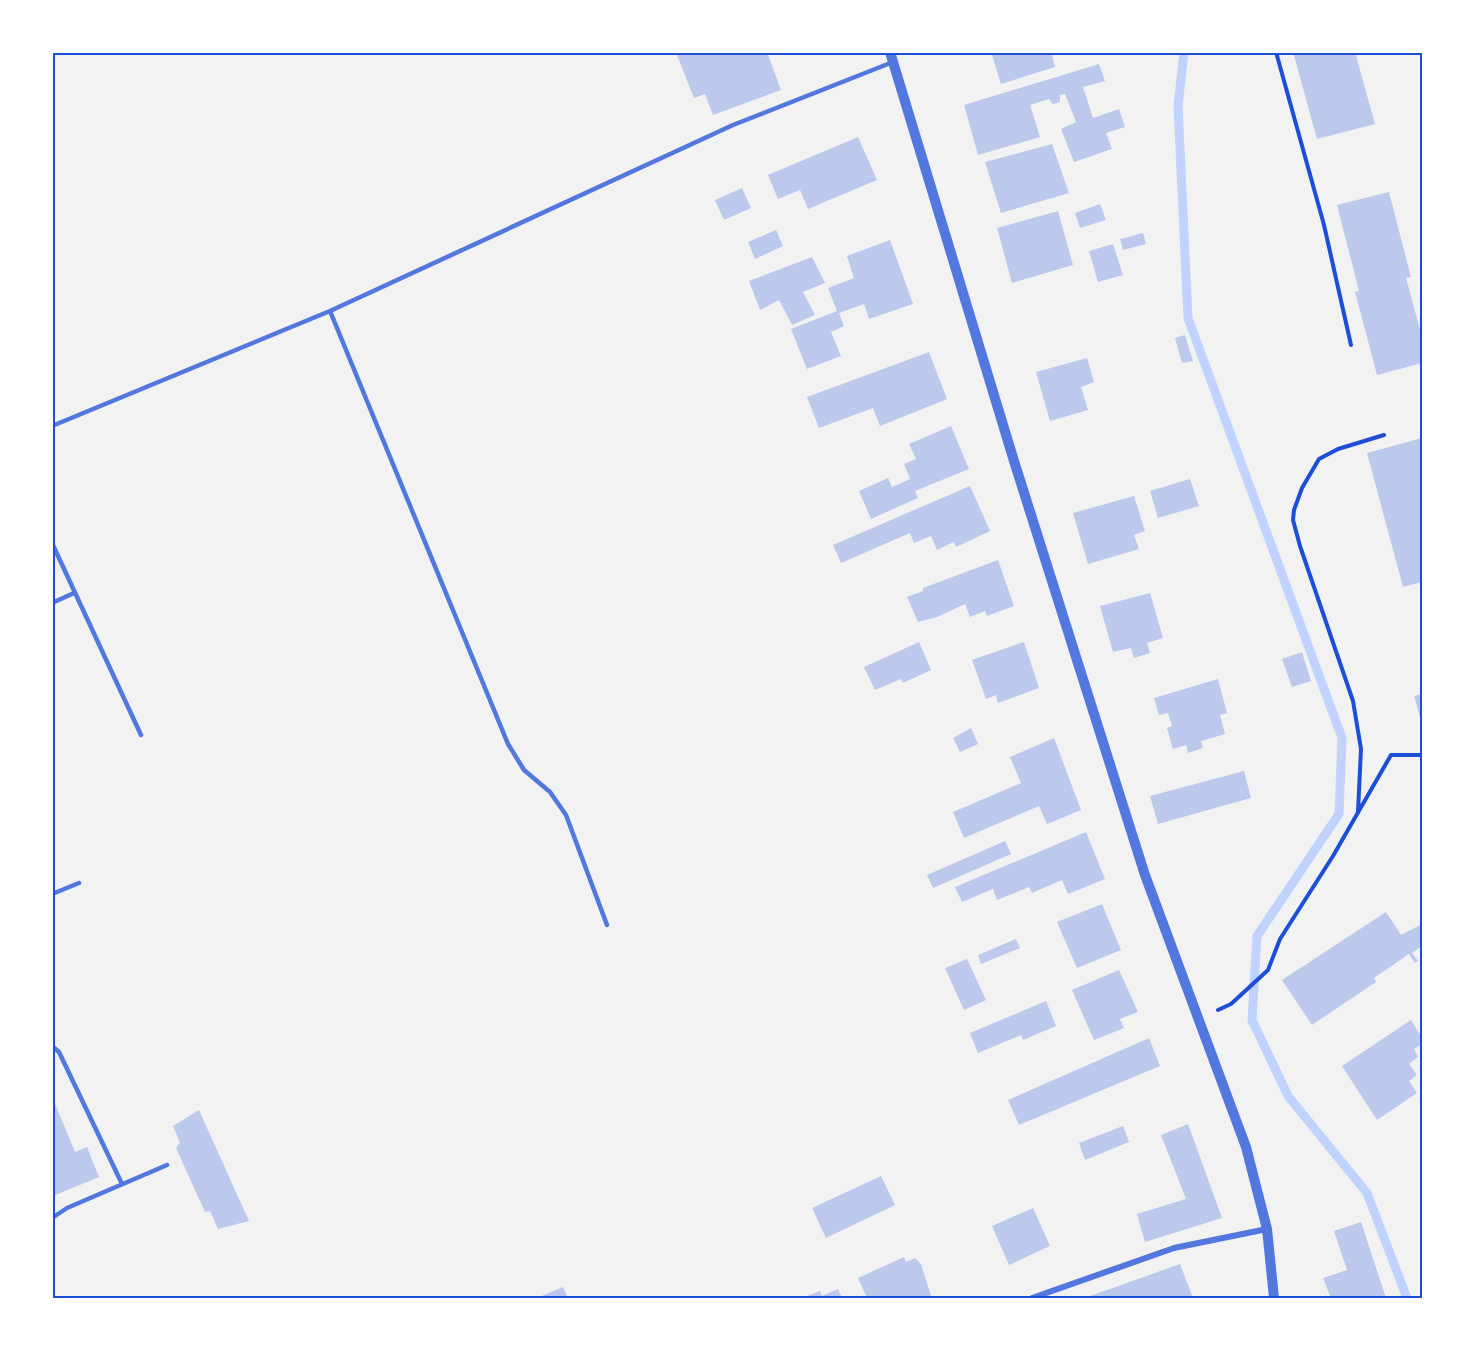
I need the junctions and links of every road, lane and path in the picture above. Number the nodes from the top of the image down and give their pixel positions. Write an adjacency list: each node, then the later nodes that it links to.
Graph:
1 (1276, 52): 4 (path)
2 (892, 57): 3 (lane); 21 (street)
3 (330, 312): 5 (lane); 15 (lane)
4 (1351, 345)
5 (52, 426)
6 (1384, 435): 12 (path)
7 (52, 543): 8 (lane)
8 (74, 593): 9 (lane); 10 (lane)
9 (52, 603)
10 (141, 735)
11 (1422, 755): 12 (path)
12 (1358, 812): 16 (path)
13 (79, 883): 14 (lane)
14 (52, 894)
15 (607, 925)
16 (1216, 1011)
17 (52, 1046): 19 (lane)
18 (167, 1165): 19 (lane)
19 (123, 1184): 20 (lane)
20 (52, 1218)
21 (1267, 1228): 22 (street); 23 (street)
22 (1032, 1299)
23 (1274, 1299)

